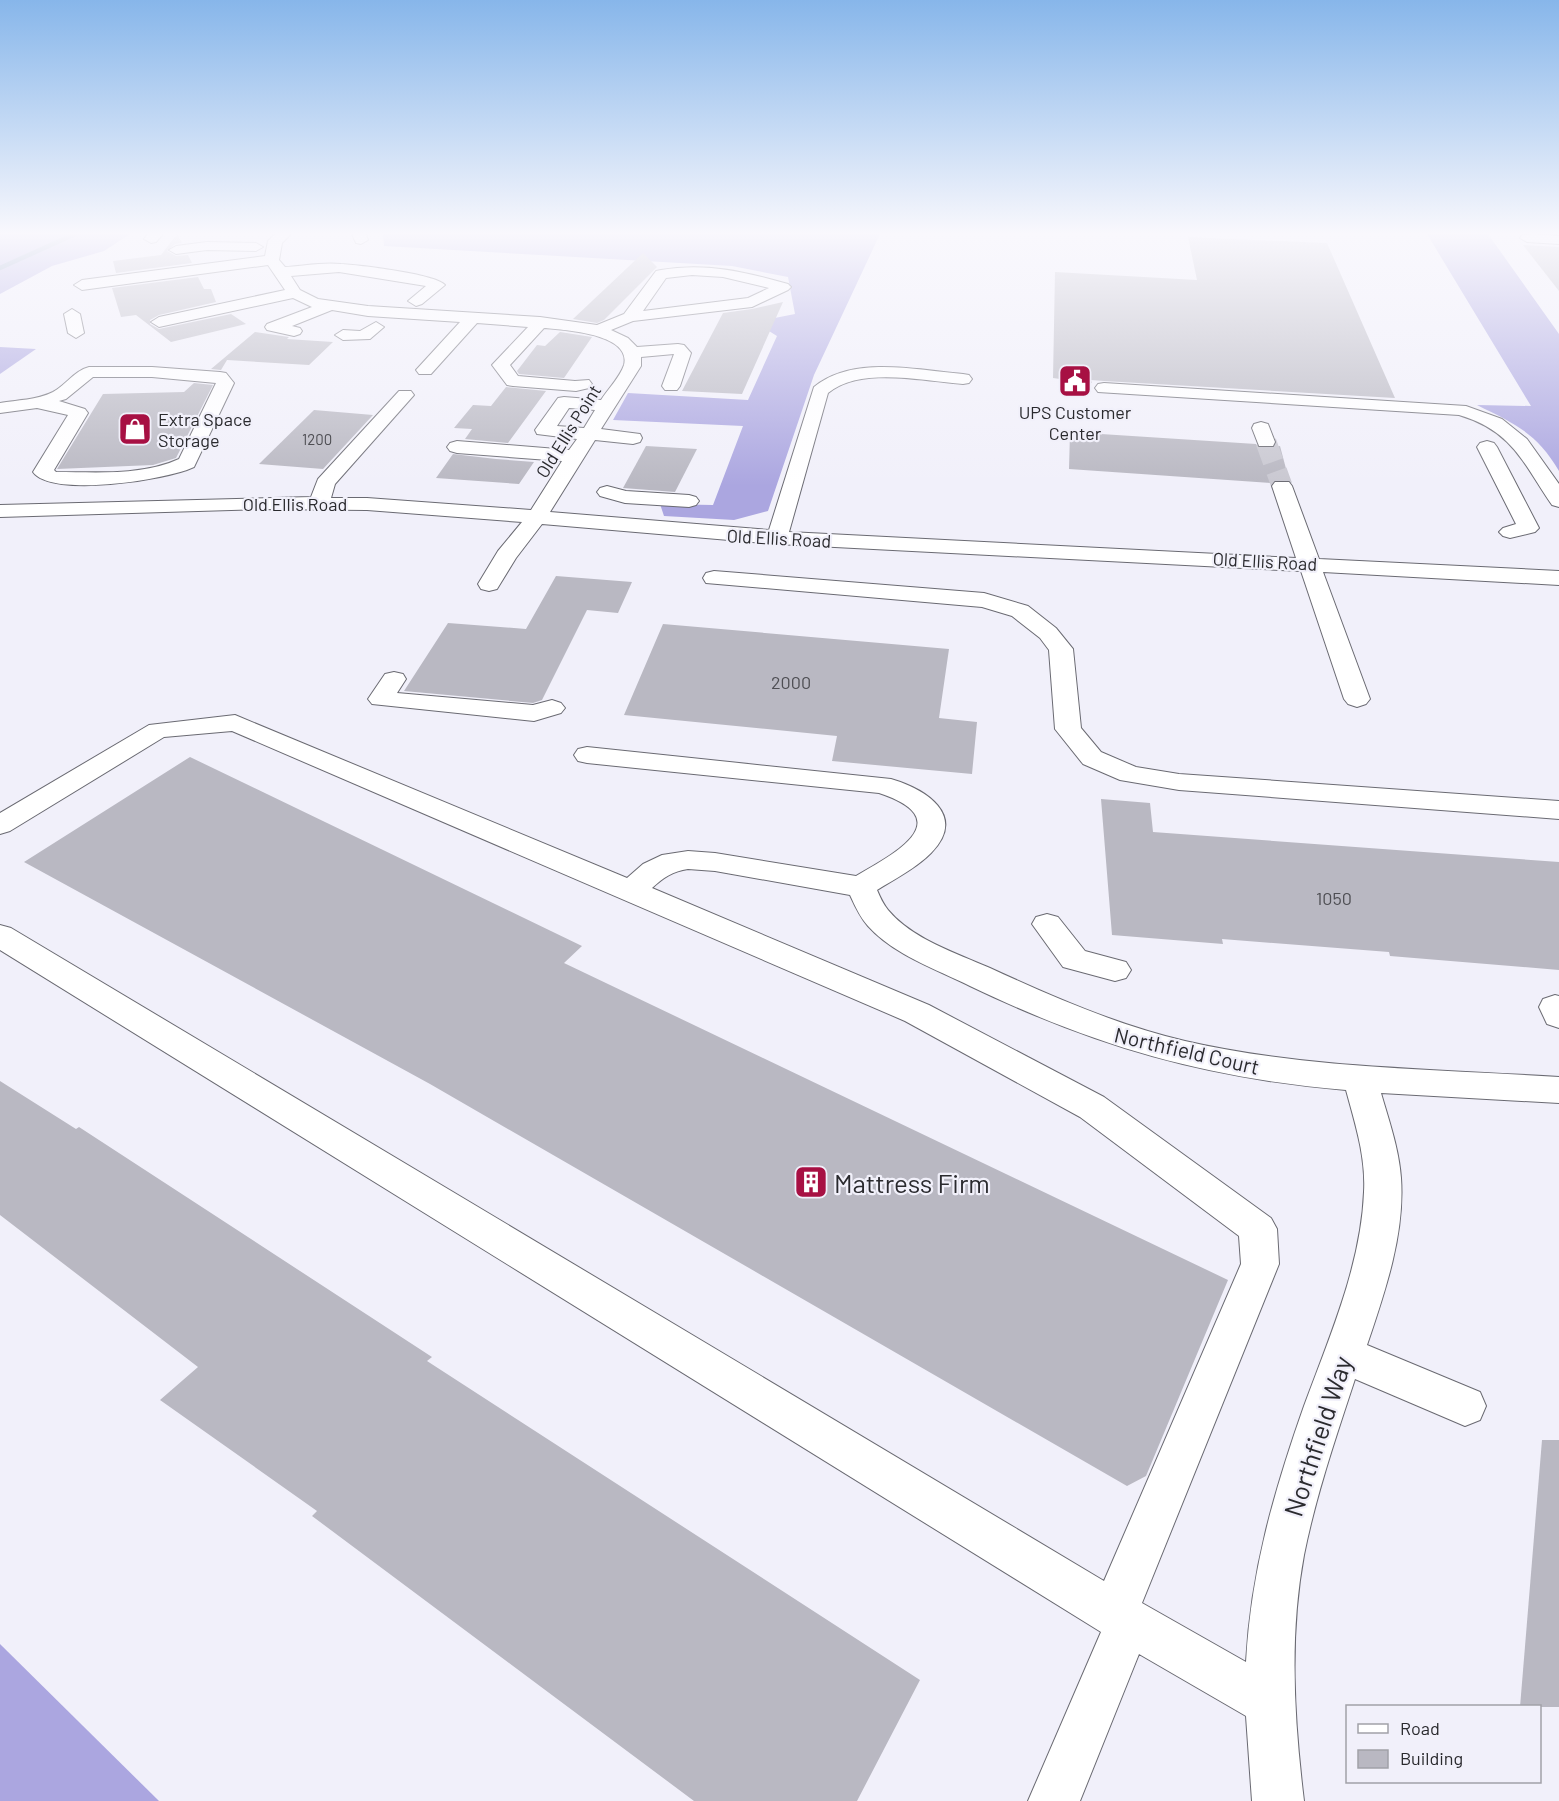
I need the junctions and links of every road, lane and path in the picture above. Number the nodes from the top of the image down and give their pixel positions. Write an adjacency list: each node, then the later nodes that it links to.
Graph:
1 (73, 318): 11 (street)
2 (178, 318): 6 (street)
3 (297, 318): 10 (street)
4 (473, 318): 8 (street); 15 (street)
5 (627, 318): 9 (street)
6 (159, 322)
7 (376, 327): 12 (street)
8 (535, 329): 9 (street); 13 (street); 17 (street)
9 (598, 330): 14 (street)
10 (294, 331)
11 (76, 333)
12 (343, 335)
13 (598, 348)
14 (632, 353): 18 (street); 22 (street, Old Ellis Point)
15 (425, 370)
16 (963, 379): 41 (street)
17 (583, 384)
18 (671, 386)
19 (1104, 388): 34 (street)
20 (405, 395): 35 (street)
21 (37, 403): 23 (street); 29 (street); 29 (street)
22 (607, 406): 24 (street, Old Ellis Point); 24 (street)
23 (0, 408)
24 (590, 434): 25 (street); 28 (street, Old Ellis Point)
25 (633, 438)
26 (457, 447): 28 (street)
27 (1487, 447): 40 (street)
28 (576, 456): 38 (street, Old Ellis Point)
29 (52, 478): 36 (street)
30 (1282, 486): 42 (street)
31 (607, 492): 32 (street)
32 (651, 498): 33 (street); 39 (street)
33 (689, 501)
34 (1559, 501)
35 (320, 502): 36 (street, Old Ellis Road); 38 (street, Old Ellis Road)
36 (22, 510): 37 (street, Old Ellis Road)
37 (0, 511)
38 (536, 518): 39 (street, Old Ellis Road); 45 (street, Old Ellis Point)
39 (638, 528): 41 (street, Old Ellis Road)
40 (1510, 532)
41 (777, 538): 42 (street, Old Ellis Road)
42 (1310, 563): 44 (street, Old Ellis Road); 47 (street)
43 (714, 578): 50 (street)
44 (1559, 578)
45 (489, 585)
46 (394, 680): 48 (street)
47 (1357, 699)
48 (552, 708)
49 (586, 755): 52 (street)
50 (1559, 810)
51 (0, 825): 53 (street)
52 (860, 887): 53 (street); 57 (street, Northfield Court)
53 (631, 891): 61 (street)
54 (1047, 924): 56 (street)
55 (0, 936): 61 (street)
56 (1115, 970)
57 (1360, 1077): 58 (street, Northfield Court); 59 (street, Northfield Way)
58 (1559, 1090)
59 (1343, 1354): 60 (street); 62 (street, Northfield Way)
60 (1465, 1406)
61 (1121, 1617): 62 (street); 63 (street)
62 (1271, 1702): 64 (street, Northfield Way)
63 (1054, 1801)
64 (1278, 1801)

